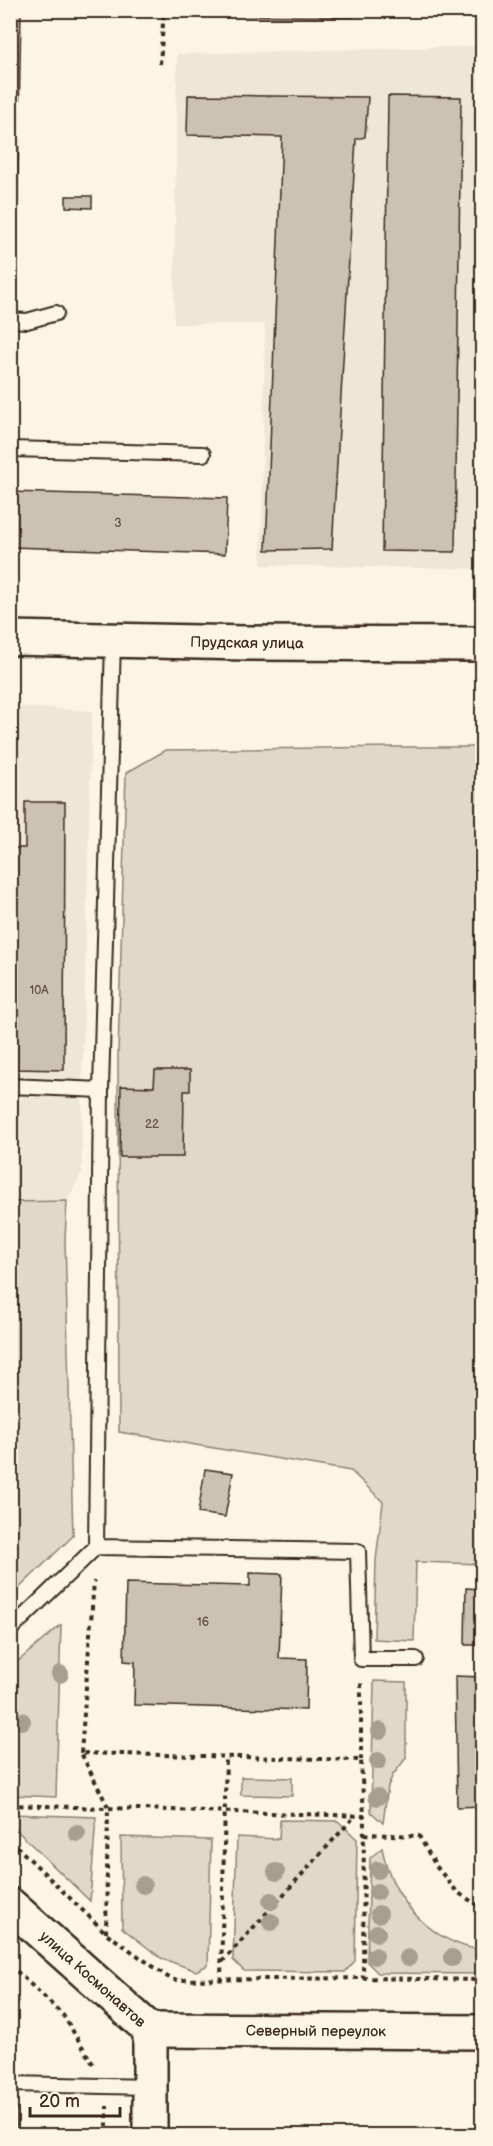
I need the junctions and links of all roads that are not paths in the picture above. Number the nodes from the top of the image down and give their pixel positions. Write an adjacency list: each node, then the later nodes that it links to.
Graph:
1 (56, 313): 2 (lane)
2 (10, 320)
3 (10, 449): 4 (lane)
4 (203, 454)
5 (10, 638): 6 (street, Прудская улица)
6 (113, 640): 7 (street, Прудская улица); 9 (lane)
7 (483, 644)
8 (10, 1086): 9 (lane)
9 (101, 1090): 10 (lane)
10 (96, 1547): 11 (lane); 12 (lane)
11 (10, 1630)
12 (416, 1659)
13 (10, 1905): 14 (street, улица Космонавтов)
14 (150, 2030): 15 (street, Северный переулок); 17 (street, улица Космонавтов)
15 (483, 2032)
16 (10, 2084): 17 (lane)
17 (150, 2087): 18 (street, улица Космонавтов)
18 (150, 2136)

